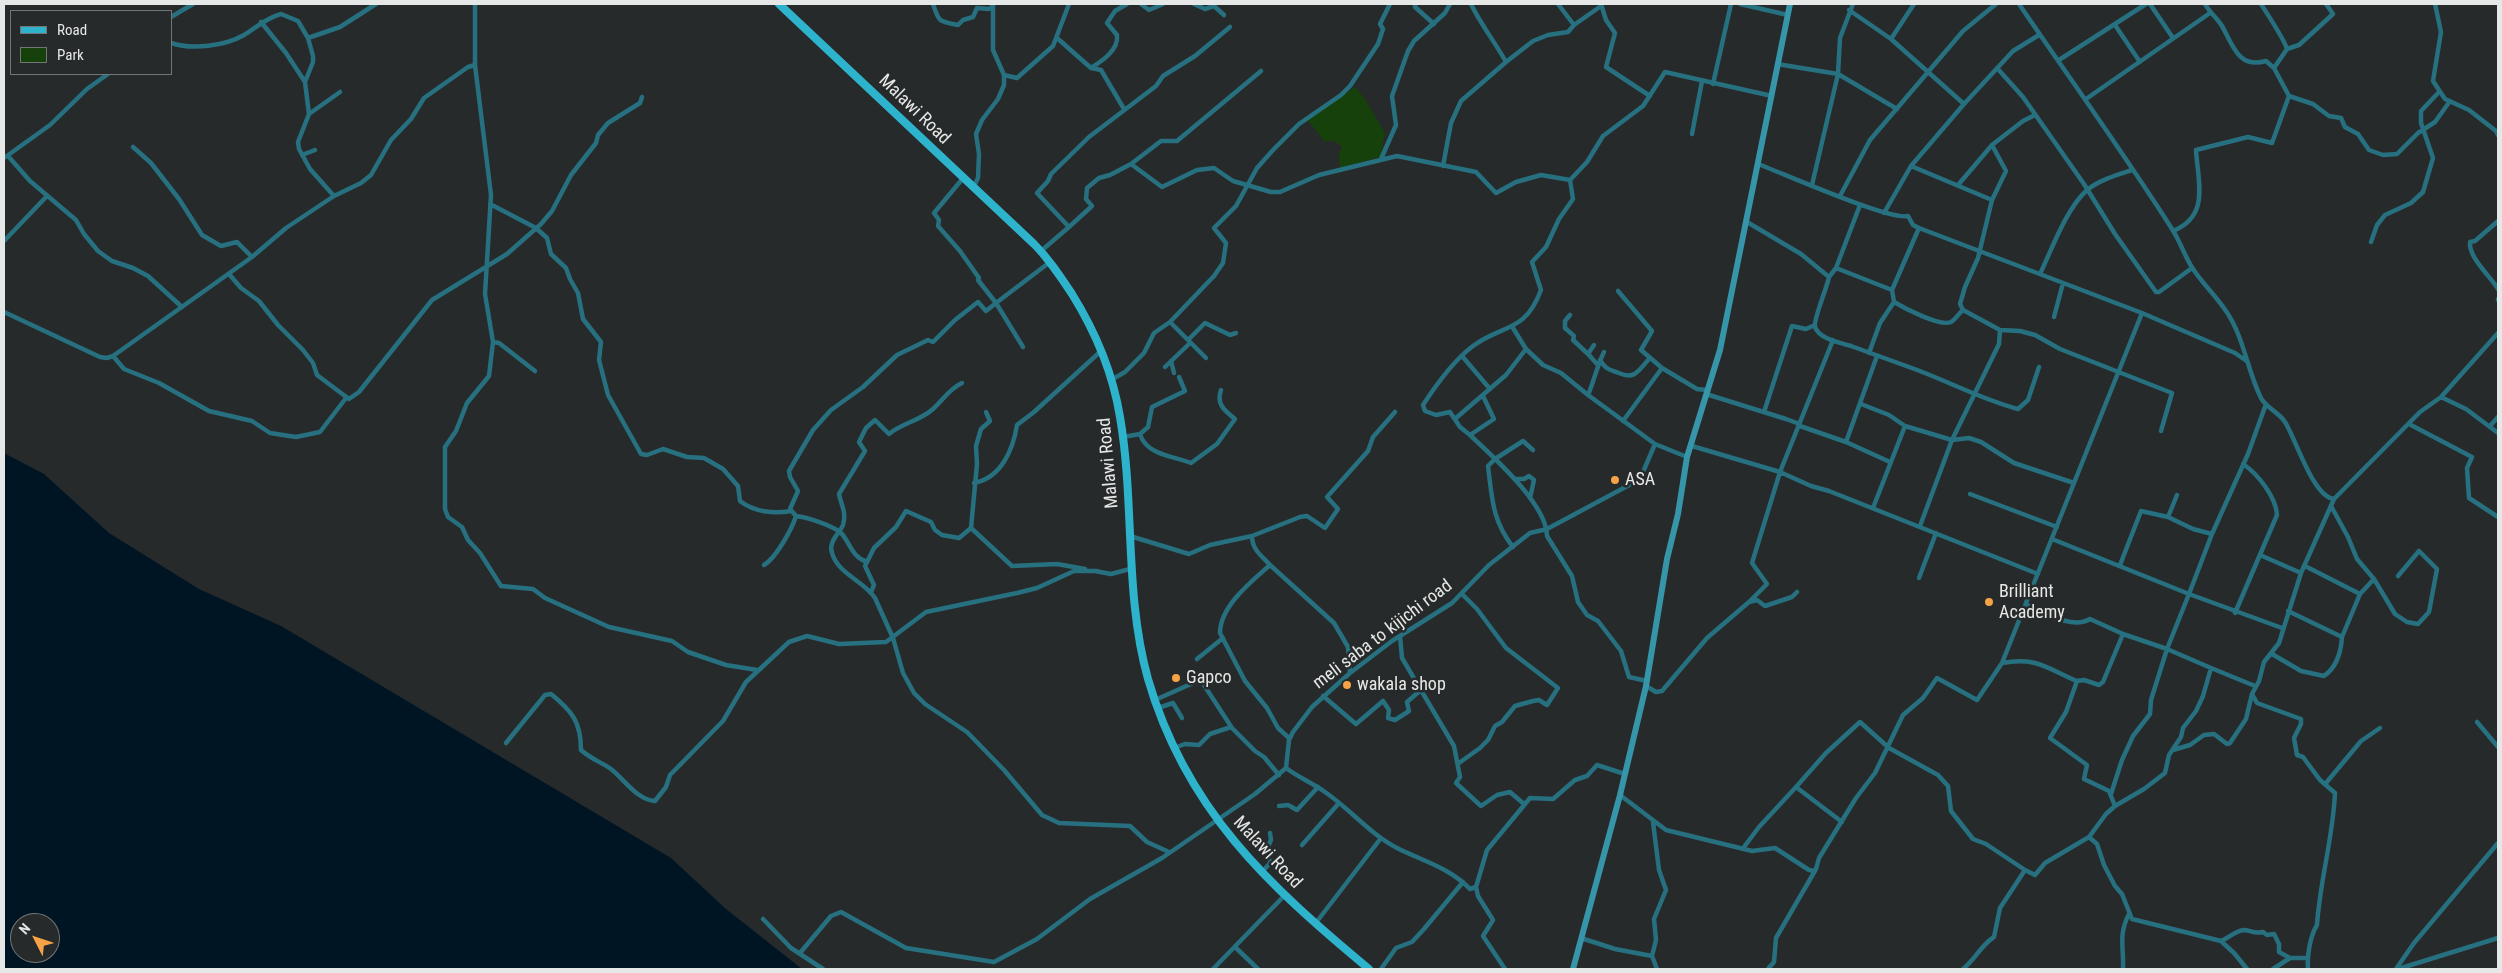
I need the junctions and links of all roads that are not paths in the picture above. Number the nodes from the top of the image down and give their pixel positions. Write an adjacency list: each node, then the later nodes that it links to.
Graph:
1 (193, 4): 35 (street)
2 (376, 4): 43 (street)
3 (475, 4): 53 (street)
4 (779, 4): 92 (main road, Malawi Road)
5 (933, 4): 29 (street)
6 (1070, 4): 44 (street)
7 (1126, 4): 54 (street)
8 (1141, 4): 9 (street)
9 (1163, 4)
10 (1194, 4): 34 (street)
11 (1390, 4): 94 (street)
12 (1416, 4): 38 (street)
13 (1450, 4): 38 (street)
14 (1471, 4): 50 (street)
15 (1558, 4): 39 (street)
16 (1731, 4): 64 (street)
17 (1740, 4): 36 (street)
18 (1790, 4): 36 (street)
19 (1853, 4): 32 (street)
20 (1914, 4): 46 (street)
21 (1996, 4): 58 (street)
22 (2019, 4): 42 (street)
23 (2146, 4): 31 (street)
24 (2150, 4): 45 (street)
25 (2205, 4): 33 (street)
26 (2261, 4): 48 (street)
27 (2326, 4): 48 (street)
28 (2435, 4): 66 (street)
29 (993, 5): 61 (street)
30 (1601, 5): 39 (street); 67 (street)
31 (2138, 6): 40 (street)
32 (1849, 10): 46 (street); 59 (street)
33 (2210, 13): 45 (street); 56 (street)
34 (1224, 14)
35 (172, 15)
36 (1788, 15): 52 (street)
37 (261, 22): 43 (street); 47 (street); 63 (street)
38 (1434, 24): 86 (street)
39 (1574, 25): 50 (street)
40 (2115, 25): 49 (street); 51 (street)
41 (1230, 27): 75 (street)
42 (2039, 35): 49 (street); 55 (street)
43 (308, 38): 63 (street)
44 (1057, 38): 54 (street); 61 (street)
45 (2172, 38): 51 (street)
46 (1891, 39): 58 (street)
47 (172, 43)
48 (2287, 49): 56 (street)
49 (2059, 60): 71 (street)
50 (1506, 62): 89 (street)
51 (2140, 62): 71 (street)
52 (1777, 64): 59 (street); 68 (street)
53 (475, 65): 100 (street); 103 (street)
54 (1091, 68): 75 (street)
55 (1997, 68): 73 (street); 77 (street)
56 (2274, 68): 69 (street)
57 (1261, 71): 87 (street)
58 (1928, 72): 73 (street); 74 (street)
59 (1838, 74): 74 (street); 95 (street)
60 (107, 75): 85 (street)
61 (1004, 75): 97 (street)
62 (1702, 81): 64 (street); 67 (street); 79 (street)
63 (305, 82): 76 (street)
64 (1713, 84): 68 (street)
65 (340, 92): 76 (street)
66 (2439, 92): 72 (street); 78 (street)
67 (1650, 96): 93 (street)
68 (1772, 96): 88 (street)
69 (2289, 96): 78 (street); 111 (street)
70 (642, 97): 109 (street)
71 (2086, 99): 91 (street)
72 (2450, 101): 78 (street); 80 (street)
73 (1964, 104): 90 (street)
74 (1896, 109): 101 (street)
75 (1124, 110): 108 (street)
76 (309, 114): 84 (street)
77 (2035, 115): 81 (street); 98 (street)
78 (2423, 129): 113 (street)
79 (1692, 134)
80 (2498, 135)
81 (1992, 145): 96 (street); 102 (street)
82 (133, 147): 116 (street)
83 (315, 150): 84 (street)
84 (302, 155): 100 (street)
85 (6, 157): 99 (street)
86 (1381, 159): 89 (street); 94 (street)
87 (1131, 164): 94 (street); 108 (street)
88 (1758, 164): 95 (street); 107 (street)
89 (1443, 166): 93 (street)
90 (1910, 166): 96 (street); 105 (street)
91 (2132, 170): 98 (street); 111 (street)
92 (964, 177): 97 (main road, Malawi Road); 129 (street)
93 (1570, 180): 138 (street)
94 (1248, 184): 136 (street)
95 (1812, 185): 101 (street)
96 (1958, 185): 102 (street)
97 (974, 186): 114 (main road, Malawi Road)
98 (2086, 190): 120 (street); 122 (street)
99 (47, 196): 112 (street); 130 (street)
100 (334, 196): 116 (street)
101 (1840, 196): 104 (street)
102 (1992, 200): 115 (street)
103 (490, 204): 109 (street); 118 (street)
104 (1860, 205): 105 (street); 119 (street)
105 (1884, 213): 110 (street)
106 (2498, 221): 125 (street)
107 (1747, 222): 123 (street); 171 (street)
108 (1069, 227): 114 (street)
109 (536, 228): 118 (street); 213 (street)
110 (1918, 228): 115 (street); 126 (street)
111 (2173, 231): 120 (street)
112 (4, 241)
113 (2371, 242)
114 (1042, 251): 117 (main road, Malawi Road)
115 (1980, 252): 122 (street); 131 (street)
116 (252, 257): 121 (street)
117 (1050, 262): 129 (street); 148 (main road, Malawi Road)
118 (485, 268): 144 (street); 176 (street)
119 (1836, 268): 123 (street); 126 (street)
120 (2192, 268): 159 (street)
121 (228, 274): 130 (street); 176 (street)
122 (2040, 274): 124 (street)
123 (1829, 277): 137 (street)
124 (2063, 283): 133 (street); 135 (street)
125 (2498, 289)
126 (1892, 290): 128 (street)
127 (1618, 291): 156 (street)
128 (1894, 302): 131 (street); 150 (street)
129 (996, 303): 146 (street); 213 (street)
130 (182, 307): 152 (street)
131 (1963, 310): 139 (street)
132 (4, 312): 152 (street)
133 (2142, 313): 159 (street); 163 (street)
134 (1570, 315): 151 (street)
135 (2054, 317)
136 (1170, 322): 143 (street); 167 (street)
137 (1815, 325): 142 (street); 181 (street)
138 (1513, 328): 147 (street); 153 (street)
139 (2000, 330): 163 (street); 172 (street)
140 (1236, 333): 143 (street)
141 (2498, 333): 175 (street)
142 (1833, 340): 150 (street); 186 (street)
143 (1189, 341): 155 (street); 157 (street)
144 (493, 342): 164 (street); 261 (street)
145 (1594, 345): 151 (street)
146 (1023, 346)
147 (1526, 349): 169 (street); 174 (street)
148 (1101, 350): 167 (main road, Malawi Road); 205 (street)
149 (1604, 352): 158 (street)
150 (1870, 353): 154 (street)
151 (1588, 354): 158 (street)
152 (113, 356): 176 (street)
153 (1462, 356): 169 (street); 183 (street)
154 (1877, 356): 172 (street); 177 (street)
155 (1206, 358)
156 (1649, 359): 158 (street); 162 (street)
157 (1171, 361): 160 (street); 165 (street)
158 (1599, 362): 174 (street)
159 (2248, 362): 178 (street)
160 (1165, 367)
161 (2039, 367): 172 (street)
162 (1662, 368): 171 (street); 184 (street)
163 (2118, 370): 189 (street); 206 (street)
164 (535, 371)
165 (1174, 373)
166 (1179, 377): 191 (street)
167 (1111, 380): 193 (main road, Malawi Road)
168 (962, 383): 221 (street)
169 (1490, 389): 173 (street)
170 (1221, 390): 191 (street)
171 (1707, 392): 181 (street); 197 (street)
172 (1973, 394): 194 (street)
173 (1483, 396): 183 (street); 192 (street)
174 (1588, 396): 184 (street)
175 (2441, 397): 185 (street); 188 (street)
176 (346, 398)
177 (1860, 404): 187 (street); 195 (street)
178 (2266, 404): 202 (street); 210 (street)
179 (986, 412): 205 (street)
180 (1395, 412): 225 (street)
181 (1764, 412): 186 (street)
182 (2498, 417): 188 (street)
183 (1456, 418): 192 (street)
184 (1624, 421): 196 (street)
185 (2409, 424): 210 (street); 216 (street)
186 (1800, 426): 195 (street); 203 (street)
187 (1905, 426): 194 (street); 201 (street)
188 (2490, 426): 190 (street)
189 (2161, 430)
190 (2498, 433)
191 (1140, 434): 193 (street)
192 (1470, 435): 200 (street)
193 (1123, 437): 224 (main road, Malawi Road)
194 (1952, 440): 206 (street); 217 (street)
195 (1846, 442): 201 (street)
196 (1654, 444): 199 (street); 220 (street, meli saba to kijichi road)
197 (1692, 446): 199 (street); 203 (street)
198 (1533, 450): 200 (street)
199 (1688, 458): 265 (street)
200 (1495, 459): 204 (street); 227 (street)
201 (1890, 462): 212 (street)
202 (2243, 464): 223 (street); 228 (street)
203 (1780, 472): 212 (street); 246 (street)
204 (1516, 479): 209 (street); 209 (street)
205 (974, 483): 219 (street)
206 (2074, 483): 218 (street)
207 (1970, 494): 218 (street)
208 (2177, 495): 215 (street)
209 (1530, 498): 220 (street)
210 (2334, 499): 211 (street)
211 (2331, 506): 233 (street); 240 (street)
212 (1874, 508): 217 (street)
213 (791, 511): 214 (street)
214 (796, 516): 221 (street); 230 (street)
215 (2168, 517): 223 (street); 232 (street)
216 (2498, 517)
217 (1920, 526): 222 (street)
218 (2057, 527): 226 (street)
219 (971, 528): 229 (street); 235 (street)
220 (1547, 529): 227 (street, meli saba to kijichi road); 265 (street)
221 (838, 530): 229 (street); 241 (street)
222 (1936, 533): 237 (street); 239 (street)
223 (2212, 534): 244 (street)
224 (1130, 536): 225 (street); 234 (main road, Malawi Road)
225 (1252, 536): 231 (street)
226 (2052, 539): 232 (street); 237 (street)
227 (1513, 547): 243 (street, meli saba to kijichi road)
228 (2260, 555): 236 (street); 249 (street)
229 (867, 562): 241 (street)
230 (764, 565)
231 (1270, 565): 255 (street); 262 (street)
232 (2120, 565): 244 (street)
233 (2305, 566): 236 (street); 245 (street)
234 (1130, 569): 235 (street); 271 (main road, Malawi Road)
235 (1097, 572): 253 (street)
236 (2301, 573): 248 (street)
237 (2038, 574): 247 (street)
238 (2398, 576): 240 (street)
239 (1919, 578)
240 (2374, 579): 245 (street)
241 (871, 592): 253 (street)
242 (1797, 592): 246 (street)
243 (1462, 594): 252 (street, meli saba to kijichi road); 283 (street)
244 (2189, 594): 249 (street); 256 (street)
245 (2360, 594): 254 (street)
246 (1749, 602): 265 (street)
247 (2026, 605): 251 (street); 259 (street)
248 (2288, 611): 250 (street); 254 (street)
249 (2235, 613): 250 (street)
250 (2282, 628): 257 (street)
251 (2123, 634): 256 (street); 264 (street)
252 (1400, 636): 262 (street, meli saba to kijichi road); 268 (street)
253 (891, 637): 261 (street); 307 (street)
254 (2342, 637): 257 (street)
255 (1223, 638): 258 (street); 277 (street)
256 (2167, 649): 260 (street); 292 (street)
257 (2272, 654): 267 (street)
258 (1197, 659)
259 (2002, 662): 264 (street); 281 (street)
260 (2211, 668): 267 (street); 282 (street)
261 (757, 670): 278 (street)
262 (1350, 673): 270 (street, meli saba to kijichi road)
263 (1200, 680): 271 (street)
264 (2077, 681): 292 (street)
265 (1646, 684): 287 (street)
266 (1204, 685): 275 (street)
267 (2255, 686): 269 (street)
268 (1422, 689): 270 (street); 283 (street)
269 (2252, 694): 282 (street); 288 (street)
270 (1323, 696): 277 (street, meli saba to kijichi road)
271 (1155, 700): 272 (main road, Malawi Road)
272 (1158, 708): 273 (street); 280 (main road, Malawi Road)
273 (1182, 718)
274 (2477, 722): 279 (street)
275 (1231, 727): 280 (street); 286 (street)
276 (2380, 728): 285 (street)
277 (1289, 738): 284 (street, meli saba to kijichi road)
278 (506, 743)
279 (2498, 747)
280 (1174, 748): 298 (main road, Malawi Road)
281 (1888, 748): 290 (street); 300 (street); 308 (street)
282 (2172, 750): 297 (street)
283 (1458, 763): 295 (street)
284 (1286, 768): 286 (street); 289 (street)
285 (2335, 773): 288 (street); 291 (street)
286 (1279, 774): 298 (street)
287 (1626, 774): 293 (street); 295 (street)
288 (2326, 783): 291 (street)
289 (1318, 787): 294 (street); 296 (street)
290 (1796, 787): 300 (street); 306 (street)
291 (2331, 788): 324 (street)
292 (2111, 794): 297 (street)
293 (1620, 795): 299 (street); 317 (street)
294 (1339, 803): 303 (street); 305 (street)
295 (1524, 804): 312 (street)
296 (1278, 806)
297 (2115, 806): 302 (street)
298 (1217, 821): 307 (street); 310 (main road, Malawi Road)
299 (1653, 822): 306 (street); 322 (street)
300 (1842, 822): 309 (street)
301 (1270, 833): 310 (street)
302 (2089, 837): 308 (street); 314 (street)
303 (1381, 838): 311 (street); 316 (street)
304 (2498, 843): 339 (street)
305 (1302, 845)
306 (1744, 847): 309 (street)
307 (1169, 852): 321 (street)
308 (2025, 870): 334 (street)
309 (1815, 871): 333 (street)
310 (1260, 873): 313 (main road, Malawi Road)
311 (1463, 882): 312 (street); 329 (street)
312 (1476, 887): 330 (street)
313 (1285, 895): 316 (main road, Malawi Road); 320 (street)
314 (2129, 914): 319 (street); 335 (street)
315 (763, 919): 321 (street)
316 (1315, 924): 328 (main road, Malawi Road)
317 (1581, 938): 322 (street); 331 (street)
318 (2498, 938): 339 (street)
319 (2221, 942): 323 (street); 336 (street)
320 (1235, 947): 326 (street); 327 (street)
321 (800, 954): 325 (street)
322 (1652, 956): 332 (street)
323 (2290, 958): 324 (street); 337 (street)
324 (2307, 958): 338 (street)
325 (823, 969)
326 (1213, 969)
327 (1258, 969)
328 (1369, 969)
329 (1381, 969)
330 (1505, 969)
331 (1573, 969)
332 (1657, 969)
333 (1768, 969)
334 (1963, 969)
335 (2122, 969)
336 (2246, 969)
337 (2273, 969)
338 (2308, 969)
339 (2397, 969)

